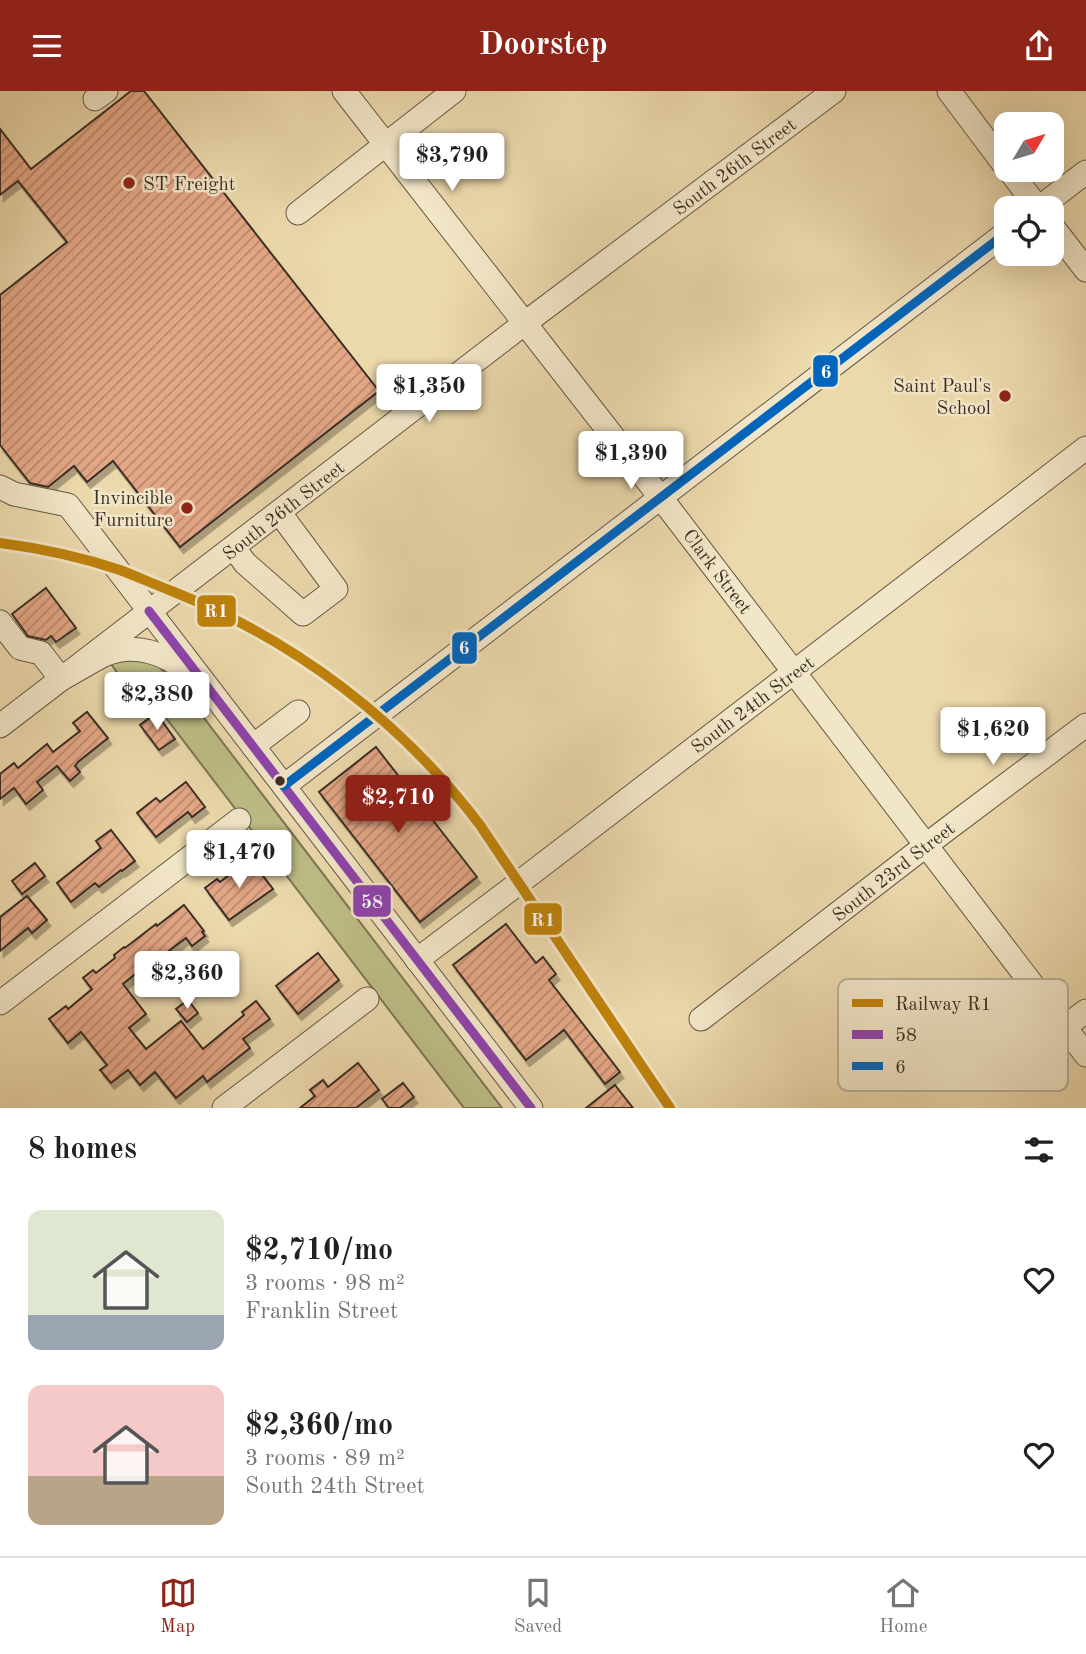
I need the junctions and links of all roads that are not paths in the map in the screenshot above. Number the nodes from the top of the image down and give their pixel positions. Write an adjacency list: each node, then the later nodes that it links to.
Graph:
1 (344, 91): 5 (street, Clark Street)
2 (454, 91): 5 (street)
3 (834, 91): 15 (street, South 26th Street)
4 (949, 91): 6 (street)
5 (386, 144): 11 (street); 15 (street, Clark Street)
6 (994, 151)
7 (1086, 172): 10 (street)
8 (1018, 182): 9 (street)
9 (1029, 196)
10 (1054, 196)
11 (298, 213)
12 (994, 242): 18 (street)
13 (1064, 242): 14 (street)
14 (1086, 270)
15 (525, 323): 18 (street, Clark Street); 19 (street, South 26th Street)
16 (1086, 448): 23 (street, South 24th Street)
17 (0, 487): 21 (street)
18 (660, 496): 23 (street, Clark Street); 30 (street)
19 (279, 512): 20 (street, South 26th Street); 20 (street)
20 (234, 548): 21 (street, South 26th Street)
21 (149, 611): 24 (street, South 26th Street); 25 (street)
22 (0, 622): 24 (street)
23 (794, 671): 32 (street, Clark Street); 33 (street, South 24th Street)
24 (61, 679): 25 (street); 28 (street, South 26th Street)
25 (215, 697): 29 (street)
26 (298, 712): 29 (street)
27 (1086, 725): 32 (street, South 23rd Street)
28 (0, 726)
29 (253, 746): 30 (street)
30 (284, 786): 33 (street)
31 (239, 820): 36 (street)
32 (926, 845): 34 (street, Clark Street); 38 (street, South 23rd Street)
33 (417, 960): 43 (street)
34 (1028, 979)
35 (367, 999): 42 (street)
36 (0, 1003)
37 (1086, 1011): 39 (street)
38 (701, 1019)
39 (1068, 1025)
40 (1068, 1031): 41 (street, Clark Street)
41 (1086, 1055)
42 (223, 1108)
43 (531, 1108)

